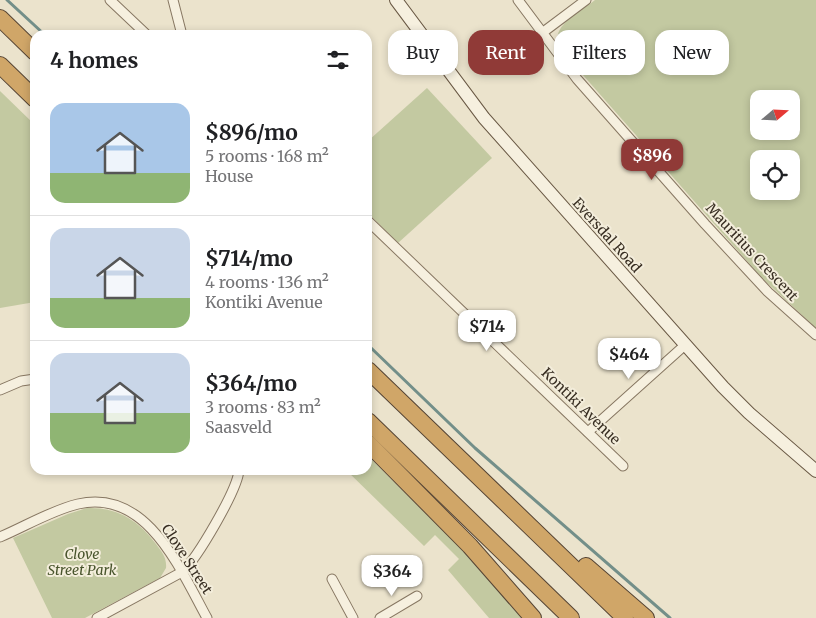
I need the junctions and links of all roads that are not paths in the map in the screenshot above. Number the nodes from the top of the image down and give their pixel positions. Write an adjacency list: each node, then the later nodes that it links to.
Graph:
1 (110, 0): 7 (street)
2 (173, 0): 8 (street)
3 (396, 0): 19 (main road, Eversdal Road)
4 (518, 0): 9 (street, Mauritius Crescent)
5 (586, 0): 10 (street)
6 (0, 18): 12 (highway)
7 (142, 30)
8 (181, 30)
9 (539, 30)
10 (544, 32)
11 (544, 37): 18 (street, Mauritius Crescent)
12 (30, 47)
13 (0, 65): 14 (highway)
14 (21, 85): 15 (highway); 16 (highway)
15 (30, 94)
16 (30, 105)
17 (372, 225): 24 (street, Kontiki Avenue)
18 (816, 335)
19 (686, 345): 24 (street); 27 (main road, Eversdal Road)
20 (372, 374): 28 (highway)
21 (30, 380): 22 (street)
22 (0, 390)
23 (372, 425): 40 (highway)
24 (588, 432): 26 (street, Kontiki Avenue)
25 (372, 448): 39 (highway)
26 (623, 466)
27 (816, 471)
28 (476, 473): 41 (highway); 42 (highway)
29 (239, 475): 31 (street)
30 (0, 537): 31 (street, Clove Street)
31 (182, 572): 35 (street); 36 (street, Clove Street)
32 (332, 579): 37 (street)
33 (417, 596): 34 (street)
34 (392, 615): 38 (street)
35 (97, 618)
36 (208, 618)
37 (353, 618)
38 (380, 618)
39 (533, 618)
40 (571, 618)
41 (625, 618)
42 (646, 618)

